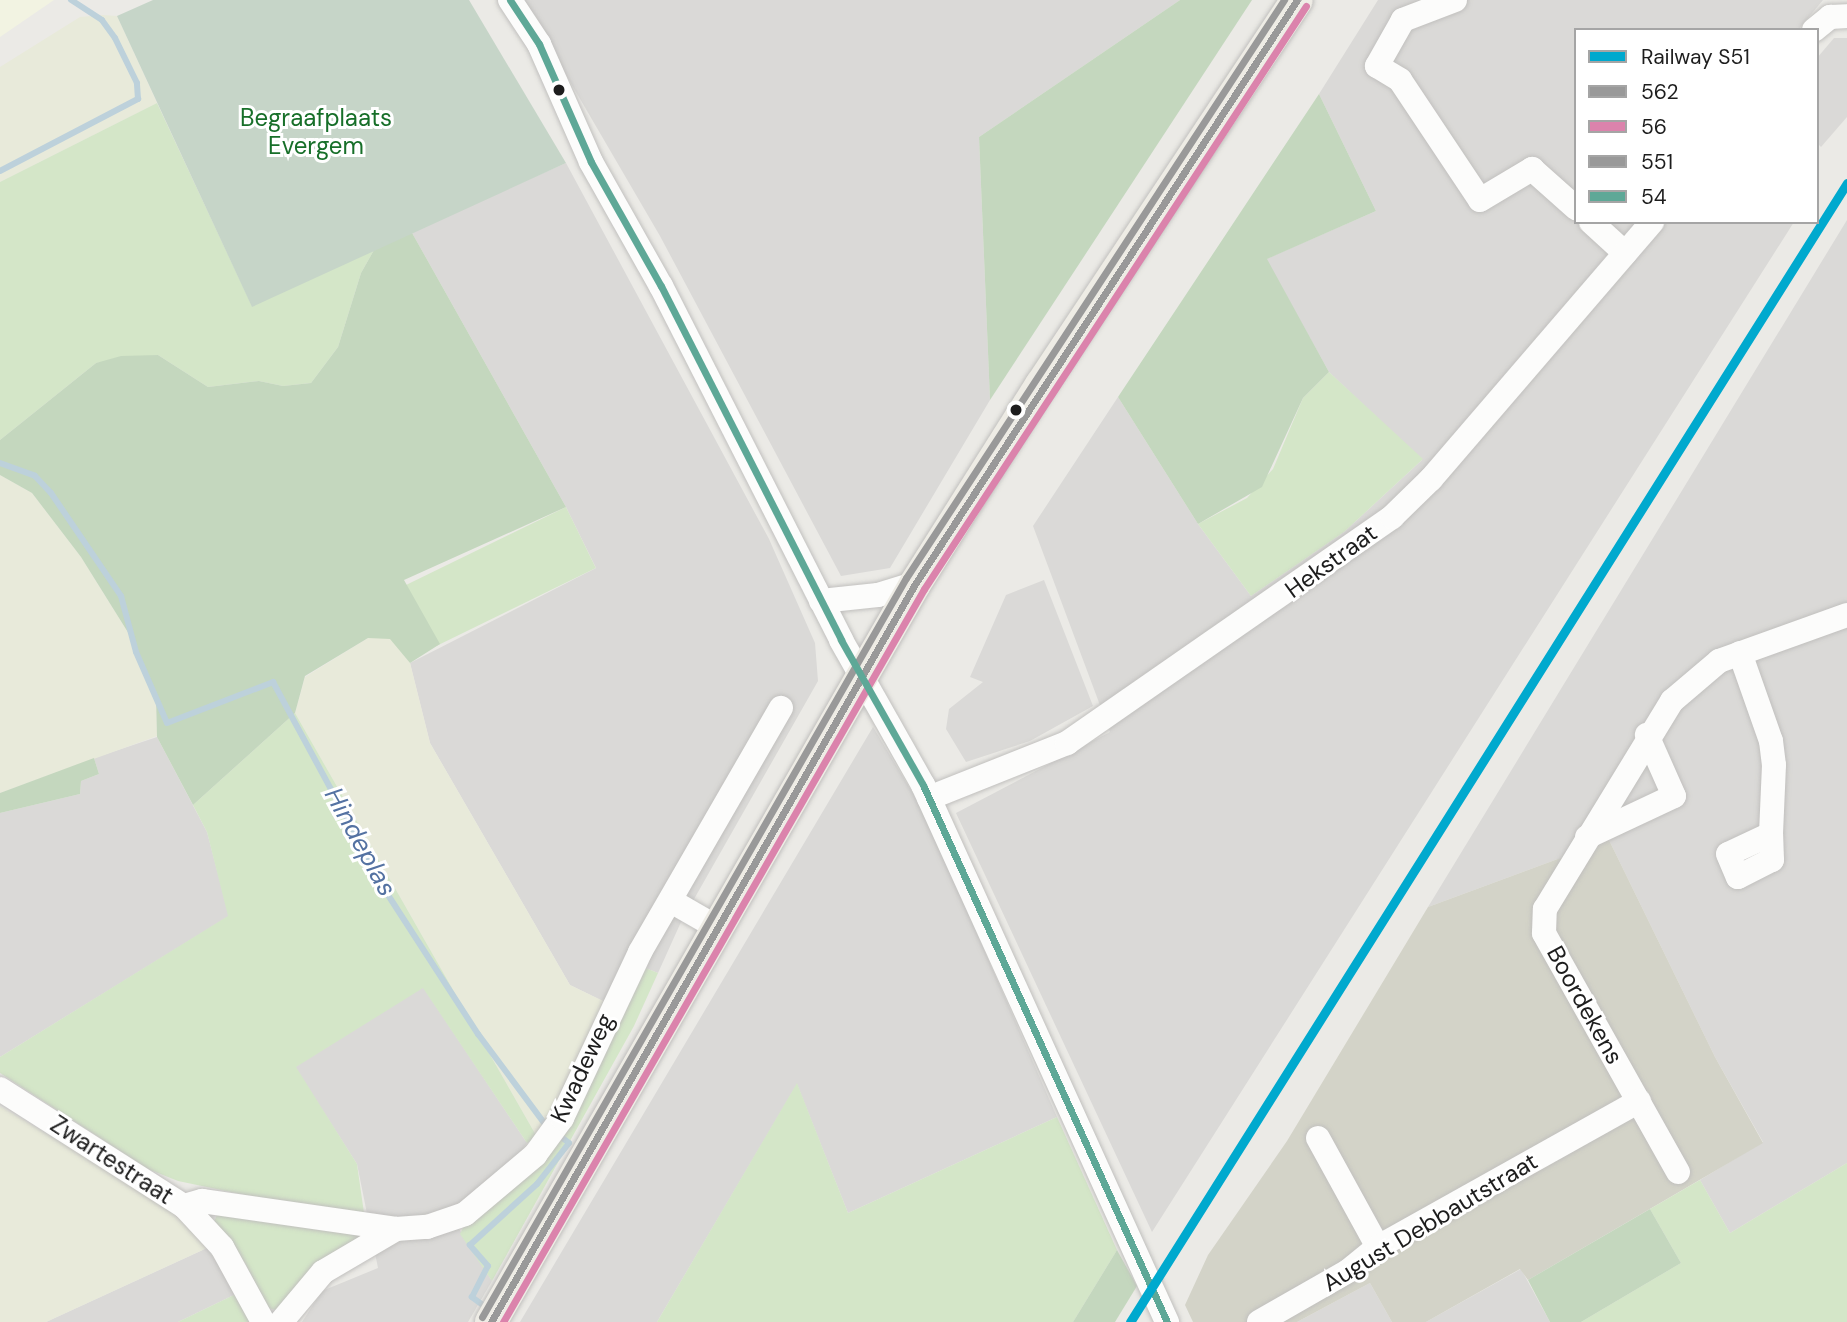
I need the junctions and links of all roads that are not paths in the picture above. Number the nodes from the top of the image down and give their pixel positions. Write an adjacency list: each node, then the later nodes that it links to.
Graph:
1 (1297, 0): 10 (main road, Kwadeweg)
2 (1455, 0): 6 (street)
3 (515, 1): 11 (street)
4 (1847, 16): 5 (street)
5 (1816, 28)
6 (1574, 206)
7 (1593, 224): 9 (street)
8 (1650, 224): 9 (street, Hekstraat)
9 (1625, 253): 17 (street, Hekstraat)
10 (915, 584): 11 (street); 14 (main road, Kwadeweg)
11 (821, 601): 14 (street)
12 (1847, 615): 13 (street, Boordekens)
13 (1740, 653): 16 (street, Boordekens); 18 (street)
14 (862, 676): 17 (street); 21 (main road, Kwadeweg)
15 (781, 708): 20 (street, Kwadeweg)
16 (1647, 735): 19 (street, Boordekens); 19 (street)
17 (929, 799): 32 (street)
18 (1771, 834)
19 (1587, 837): 23 (street, Boordekens)
20 (671, 901): 21 (street); 27 (street, Kwadeweg)
21 (718, 928): 31 (main road, Kwadeweg)
22 (0, 1089): 26 (street, Zwartestraat)
23 (1639, 1101): 25 (street, Boordekens); 28 (street, August Debbautstraat)
24 (1318, 1138): 28 (street)
25 (1678, 1172)
26 (184, 1206): 27 (street, Zwartestraat); 29 (street)
27 (396, 1230): 30 (street, Kwadeweg)
28 (1378, 1247): 33 (street, August Debbautstraat)
29 (263, 1322)
30 (281, 1322)
31 (491, 1322)
32 (1167, 1322)
33 (1259, 1322)

